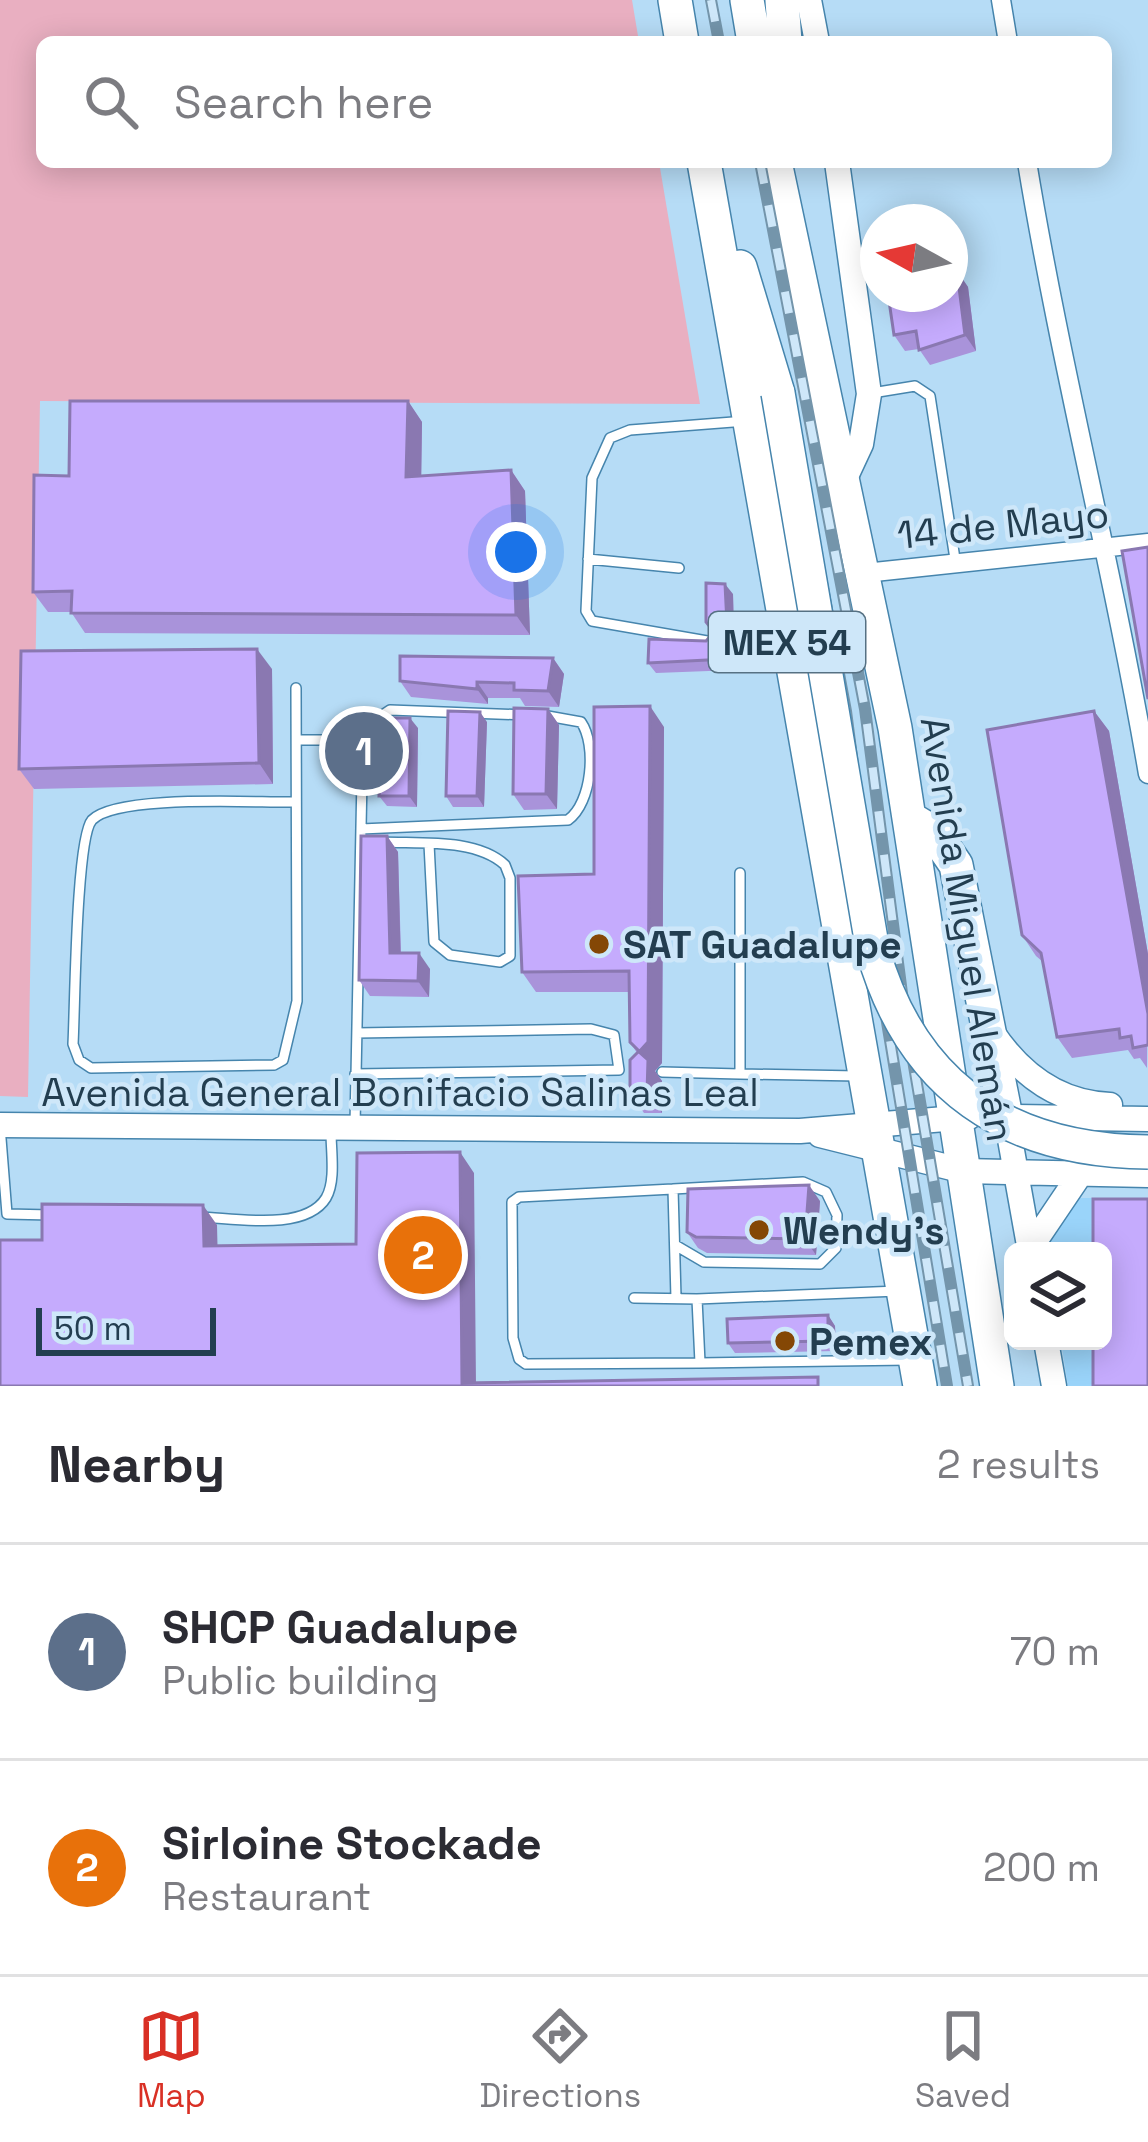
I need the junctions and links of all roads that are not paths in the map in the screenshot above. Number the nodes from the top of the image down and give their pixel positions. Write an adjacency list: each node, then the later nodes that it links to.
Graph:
1 (675, 0): 6 (highway)
2 (747, 0): 7 (highway)
3 (782, 0): 8 (highway)
4 (809, 0): 9 (street)
5 (1001, 0): 10 (street)
6 (681, 36)
7 (753, 36)
8 (785, 36)
9 (816, 36)
10 (1007, 36)
11 (707, 168): 17 (highway, MEX 54)
12 (708, 168): 55 (highway, bridge)
13 (776, 168): 18 (highway, Avenida Miguel Alemán / MEX 54)
14 (838, 168): 16 (street)
15 (1028, 168): 20 (street)
16 (868, 394): 18 (street); 22 (lane)
17 (748, 421): 21 (lane); 27 (highway, MEX 54)
18 (840, 489): 24 (highway, Avenida Miguel Alemán / MEX 54)
19 (1148, 543): 20 (street, 14 de Mayo)
20 (1100, 548): 22 (street, 14 de Mayo); 31 (street)
21 (588, 559): 23 (lane); 25 (lane)
22 (955, 559): 24 (street, 14 de Mayo)
23 (679, 568)
24 (866, 573): 33 (highway, Avenida Miguel Alemán / MEX 54)
25 (713, 642)
26 (734, 644): 27 (lane)
27 (788, 644): 39 (highway, MEX 54)
28 (296, 688): 29 (lane)
29 (297, 740): 30 (lane); 32 (lane)
30 (362, 740): 34 (lane); 34 (lane)
31 (1148, 774)
32 (296, 802): 32 (lane)
33 (909, 818): 38 (highway, Avenida Miguel Alemán / MEX 54); 40 (highway)
34 (361, 829): 35 (lane)
35 (361, 842): 36 (lane); 41 (lane)
36 (429, 844): 36 (lane)
37 (740, 874): 46 (lane)
38 (929, 940): 39 (highway); 50 (highway, Avenida Miguel Alemán / MEX 54)
39 (839, 942): 47 (highway, MEX 54)
40 (991, 1030): 48 (street); 49 (highway)
41 (357, 1033): 42 (lane); 45 (lane)
42 (619, 1070): 43 (lane); 45 (lane)
43 (632, 1070)
44 (662, 1072): 46 (lane)
45 (356, 1074): 53 (lane)
46 (740, 1075): 47 (lane)
47 (863, 1076): 54 (highway, MEX 54)
48 (1148, 1106)
49 (1006, 1117): 50 (street, Avenida General Bonifacio Salinas Leal); 51 (street, Avenida General Bonifacio Salinas Leal); 57 (street)
50 (957, 1118): 54 (street, Avenida General Bonifacio Salinas Leal); 56 (highway, Avenida Miguel Alemán / MEX 54)
51 (1136, 1119): 55 (street)
52 (0, 1126): 53 (street, Avenida General Bonifacio Salinas Leal); 60 (lane)
53 (343, 1130): 54 (street, Avenida General Bonifacio Salinas Leal); 62 (lane)
54 (873, 1134): 56 (street, Avenida General Bonifacio Salinas Leal); 66 (highway, MEX 54)
55 (1145, 1167): 58 (street, Avenida General Bonifacio Salinas Leal)
56 (964, 1171): 57 (street, Avenida General Bonifacio Salinas Leal); 73 (highway, Avenida Miguel Alemán / MEX 54)
57 (1015, 1172): 58 (street, Avenida General Bonifacio Salinas Leal); 63 (street)
58 (1082, 1173): 64 (street)
59 (673, 1189): 65 (lane); 65 (lane); 71 (lane)
60 (3, 1214): 61 (lane)
61 (65, 1215)
62 (183, 1217)
63 (1028, 1242)
64 (1035, 1242)
65 (674, 1245): 68 (lane)
66 (903, 1291): 69 (lane); 72 (highway, MEX 54)
67 (634, 1298): 68 (lane)
68 (676, 1298): 69 (lane)
69 (697, 1299): 71 (lane)
70 (1048, 1350): 74 (street)
71 (700, 1363): 72 (lane)
72 (917, 1373)
73 (997, 1386)
74 (1054, 1386)

